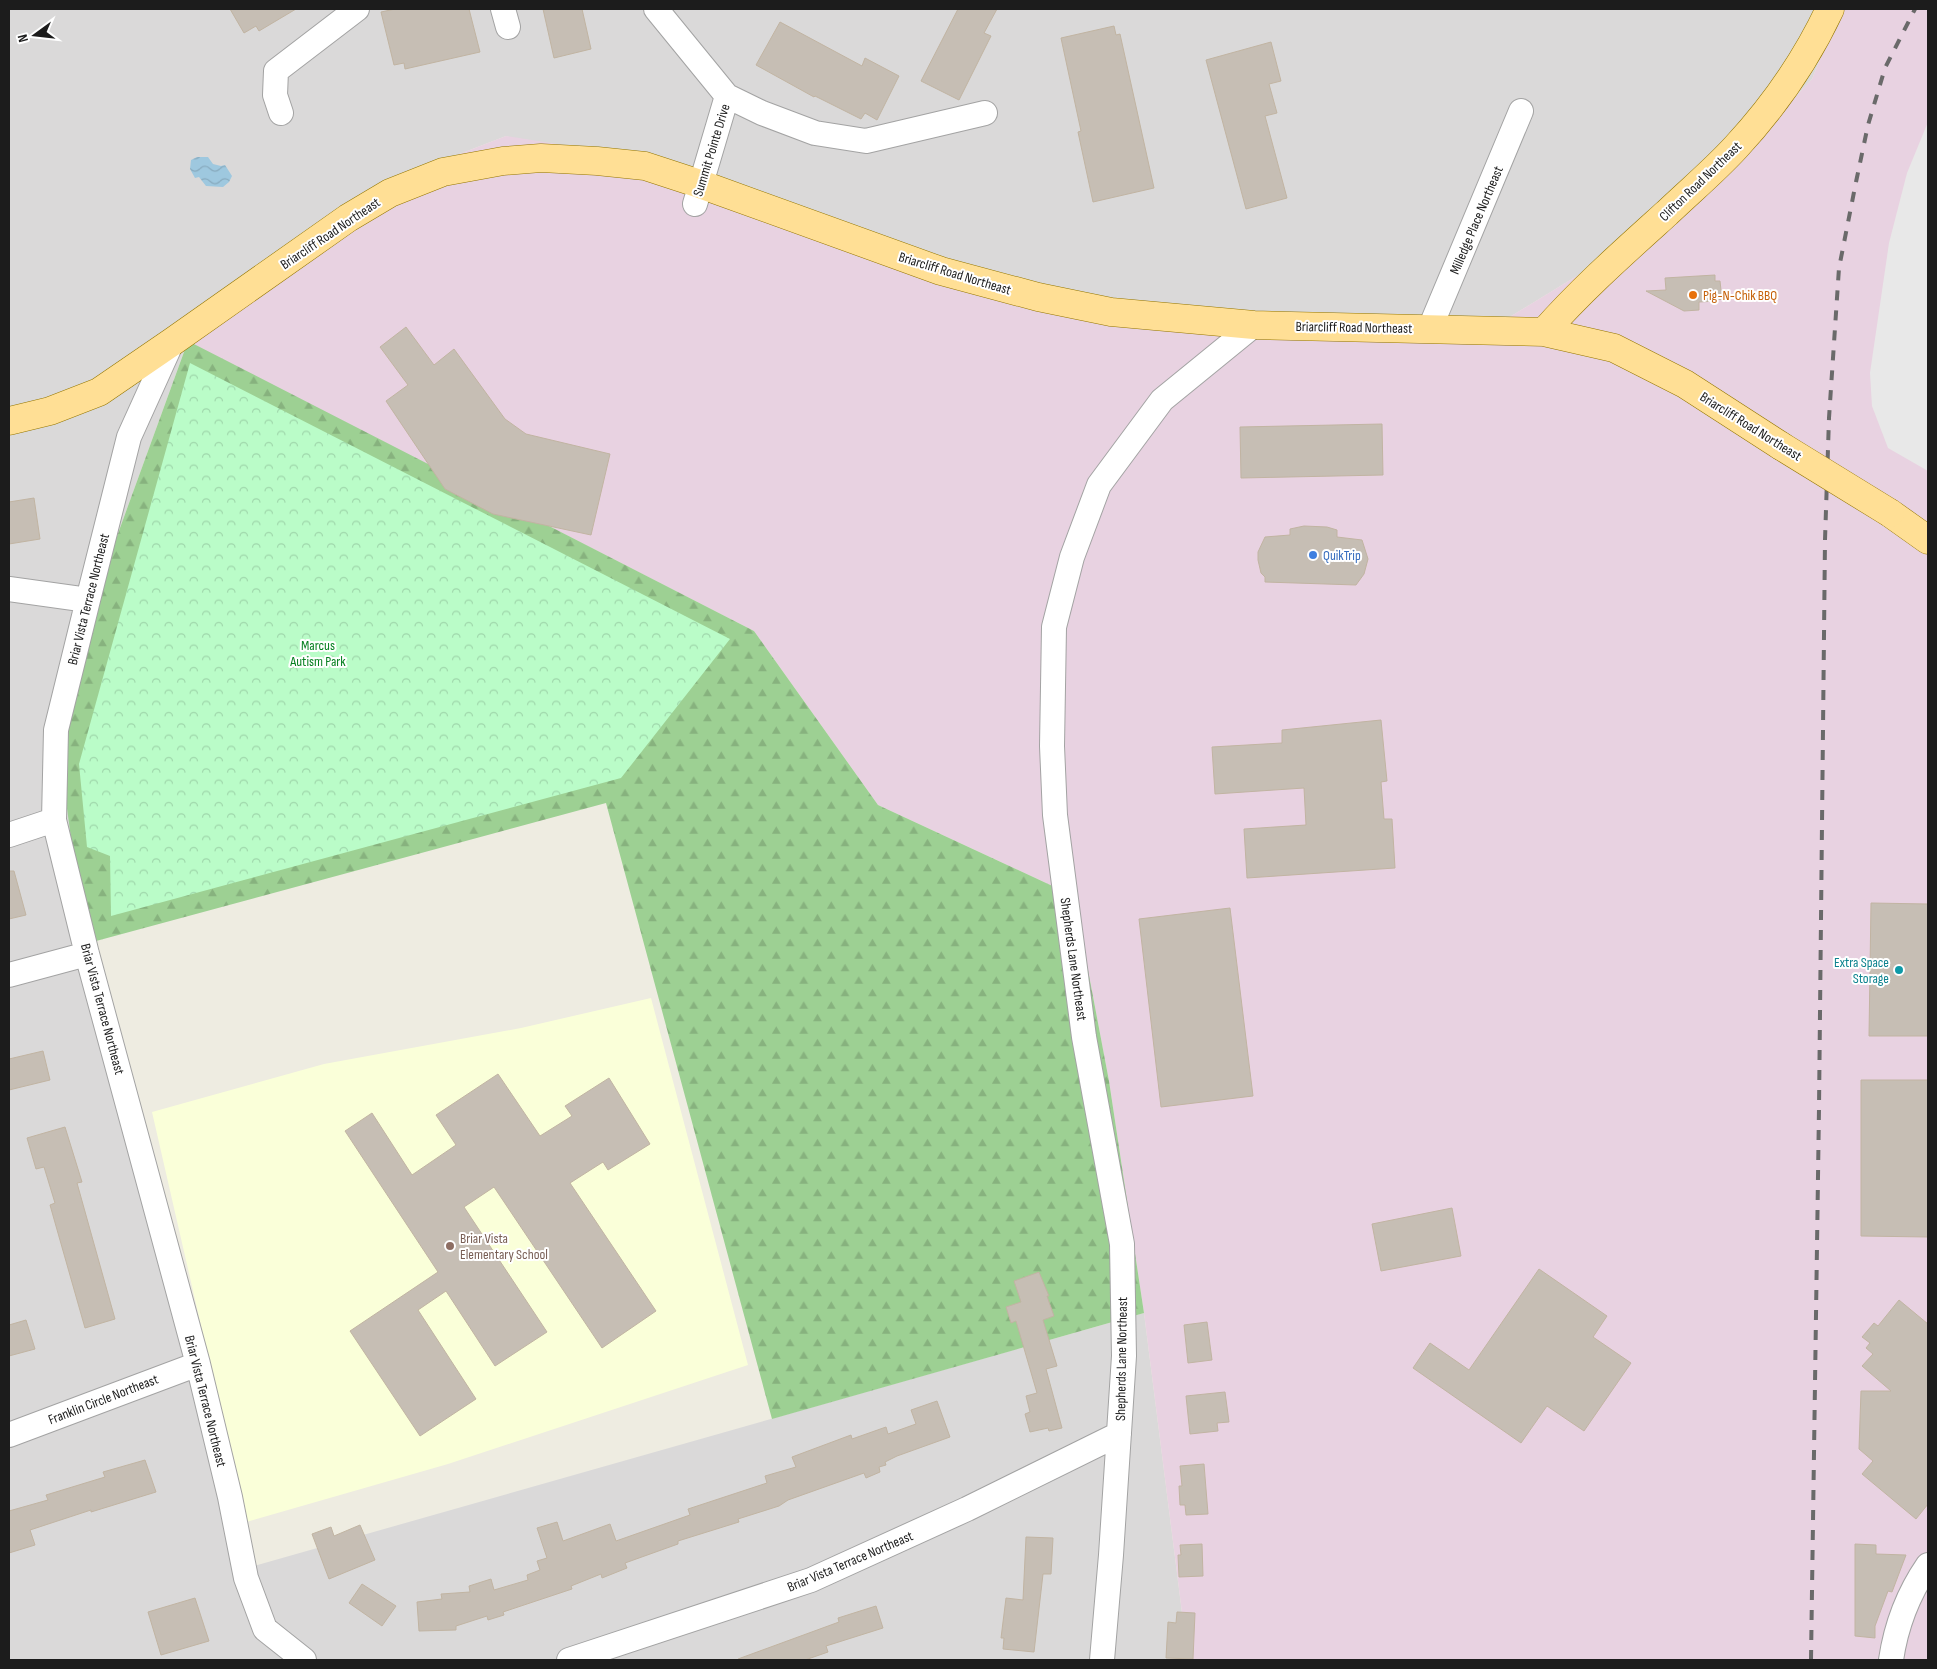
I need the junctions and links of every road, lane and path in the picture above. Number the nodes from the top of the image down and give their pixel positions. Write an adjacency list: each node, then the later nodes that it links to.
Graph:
1 (357, 9): 7 (street)
2 (656, 9): 4 (street)
3 (1826, 10): 11 (main road, Clifton Road Northeast)
4 (727, 96): 6 (street); 8 (street, Summit Pointe Drive)
5 (1521, 111): 10 (street, Milledge Place Northeast)
6 (985, 113)
7 (281, 114)
8 (697, 194): 9 (main road, Briarcliff Road Northeast); 12 (main road, Briarcliff Road Northeast)
9 (1254, 325): 10 (main road, Briarcliff Road Northeast); 22 (street, Shepherds Lane Northeast)
10 (1430, 328): 11 (main road, Briarcliff Road Northeast)
11 (1544, 332): 14 (main road, Briarcliff Road Northeast, bridge)
12 (172, 342): 13 (main road, Briarcliff Road Northeast); 16 (street, Briar Vista Terrace Northeast)
13 (9, 421)
14 (1928, 540)
15 (9, 589): 16 (street)
16 (88, 600): 17 (street, Briar Vista Terrace Northeast)
17 (54, 820): 18 (street); 19 (street, Briar Vista Terrace Northeast)
18 (9, 835)
19 (87, 954): 20 (street); 21 (street, Briar Vista Terrace Northeast)
20 (9, 976)
21 (198, 1364): 23 (street, Franklin Circle Northeast); 25 (street, Briar Vista Terrace Northeast)
22 (1119, 1434): 26 (street, Briar Vista Terrace Northeast); 27 (street, Shepherds Lane Northeast)
23 (9, 1435)
24 (1928, 1565): 28 (street)
25 (304, 1660)
26 (570, 1660)
27 (1102, 1660)
28 (1891, 1660)

